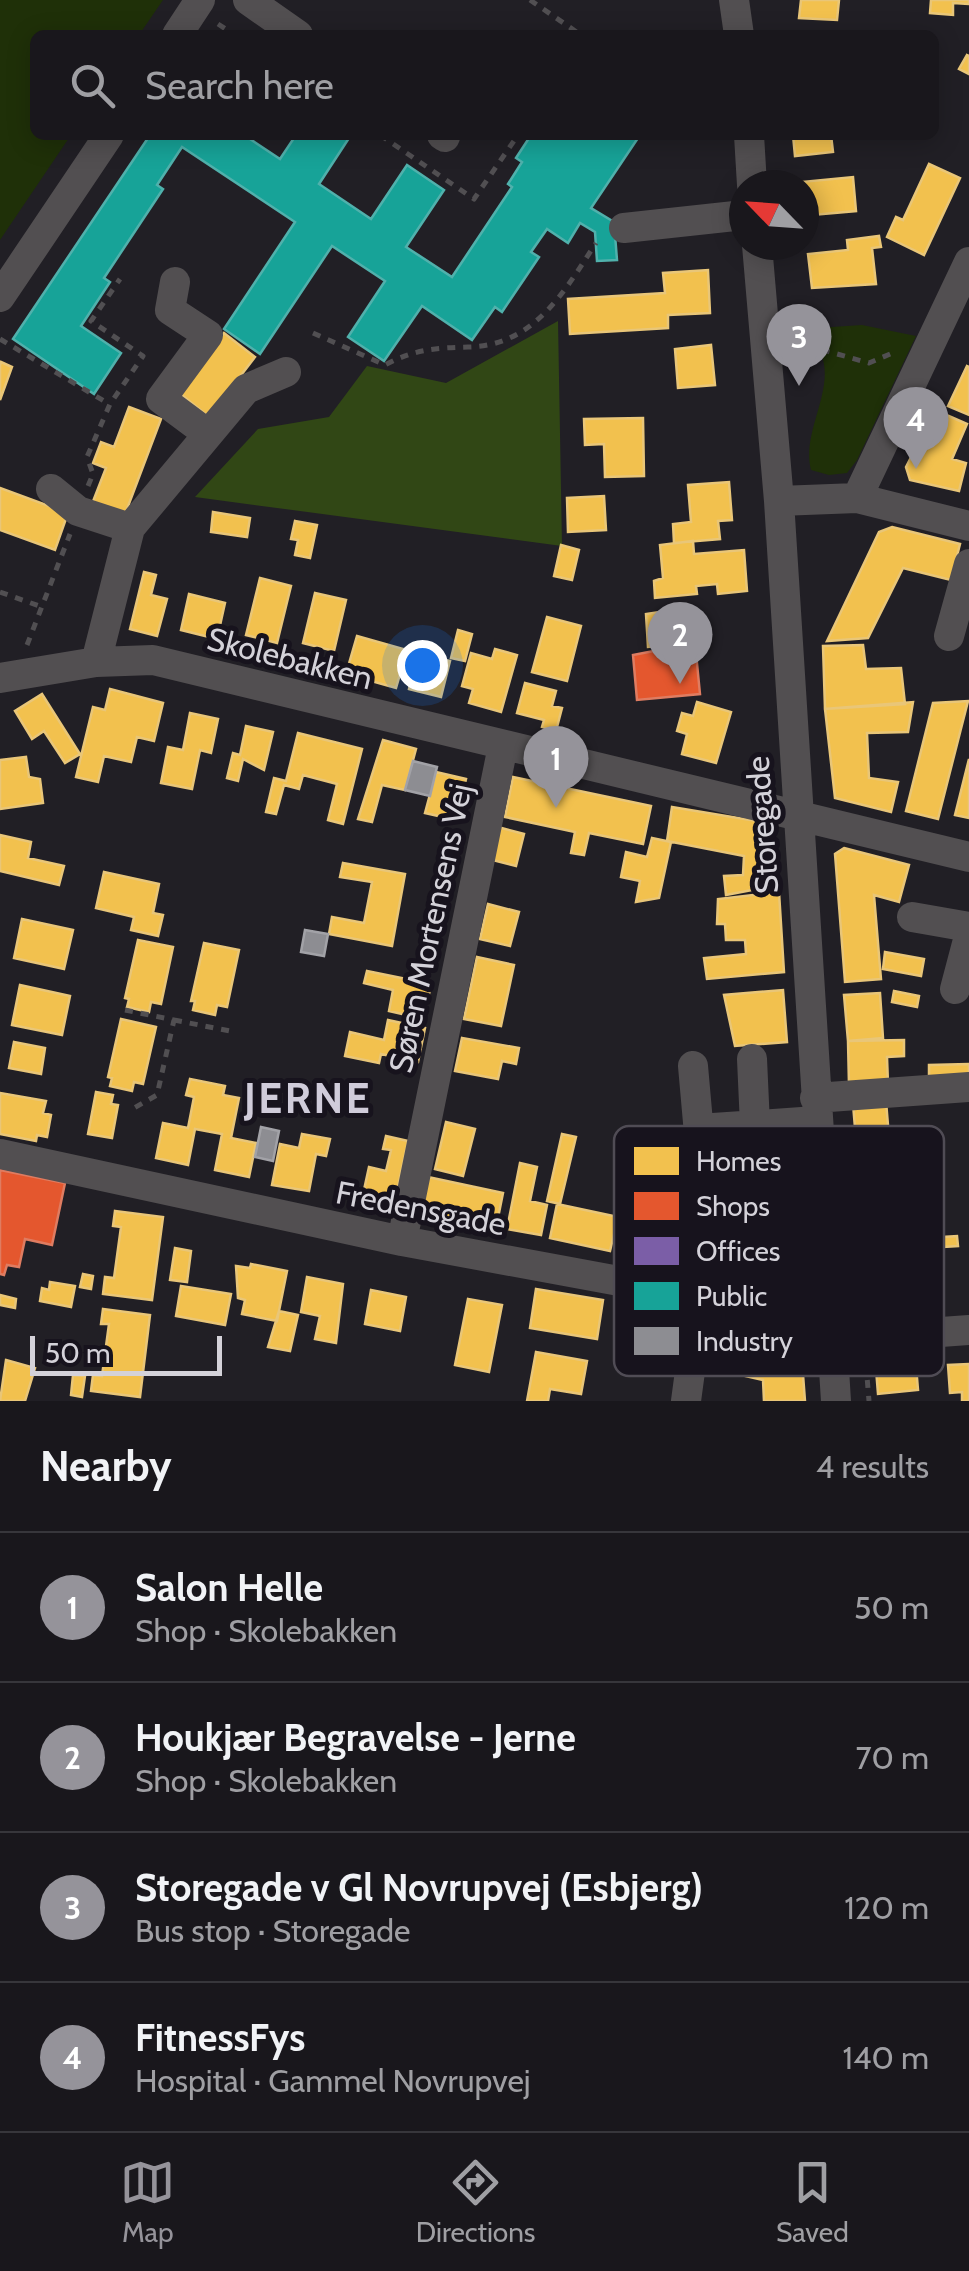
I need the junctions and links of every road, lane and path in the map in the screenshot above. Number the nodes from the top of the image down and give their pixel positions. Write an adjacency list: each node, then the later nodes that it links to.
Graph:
1 (200, 0): 6 (street)
2 (248, 0): 7 (street)
3 (530, 0): 8 (path)
4 (734, 0): 9 (street)
5 (746, 0): 10 (street)
6 (179, 30)
7 (291, 30)
8 (575, 30)
9 (741, 30)
10 (743, 30)
11 (106, 140): 23 (street)
12 (387, 140): 13 (path)
13 (515, 140)
14 (749, 140): 15 (street)
15 (751, 170)
16 (729, 217): 17 (street)
17 (624, 228)
18 (596, 243): 24 (path)
19 (758, 260): 25 (street, Storegade)
20 (969, 262): 27 (street)
21 (120, 280): 29 (path)
22 (176, 282): 30 (street)
23 (0, 297)
24 (313, 333)
25 (764, 334): 27 (path); 33 (street, Storegade)
26 (0, 339): 29 (path)
27 (926, 353): 32 (street)
28 (286, 372): 30 (street)
29 (110, 404): 34 (path)
30 (208, 434): 36 (street)
31 (50, 488): 34 (street)
32 (856, 498): 33 (street); 35 (street)
33 (779, 501): 44 (street, Storegade)
34 (78, 511): 36 (street); 39 (path)
35 (969, 526)
36 (130, 528): 41 (street)
37 (969, 564): 40 (street)
38 (0, 592): 39 (path)
39 (42, 607): 42 (path)
40 (949, 636)
41 (96, 662): 42 (street, Skolebakken); 43 (street, Skolebakken)
42 (8, 677)
43 (503, 746): 44 (street, Skolebakken); 63 (street, Søren Mortensens Vej)
44 (796, 812): 45 (street, Skolebakken); 57 (street, Storegade)
45 (969, 857)
46 (912, 917): 47 (street)
47 (969, 927)
48 (969, 936): 49 (street)
49 (955, 990)
50 (126, 1010): 51 (path)
51 (174, 1020): 52 (path); 56 (path)
52 (235, 1032)
53 (752, 1059): 58 (street)
54 (692, 1066): 59 (street)
55 (969, 1087): 57 (street)
56 (134, 1108)
57 (816, 1109): 58 (street); 61 (street, Storegade)
58 (755, 1125): 60 (street)
59 (698, 1126)
60 (741, 1126)
61 (817, 1126)
62 (0, 1154): 63 (street, Fredensgade)
63 (402, 1241): 64 (street, Fredensgade)
64 (614, 1281)
65 (969, 1330): 66 (street, Fredensgade)
66 (944, 1332)
67 (688, 1376): 70 (street)
68 (834, 1376): 71 (street, Storegade)
69 (867, 1376): 72 (path)
70 (686, 1401)
71 (836, 1401)
72 (869, 1401)

